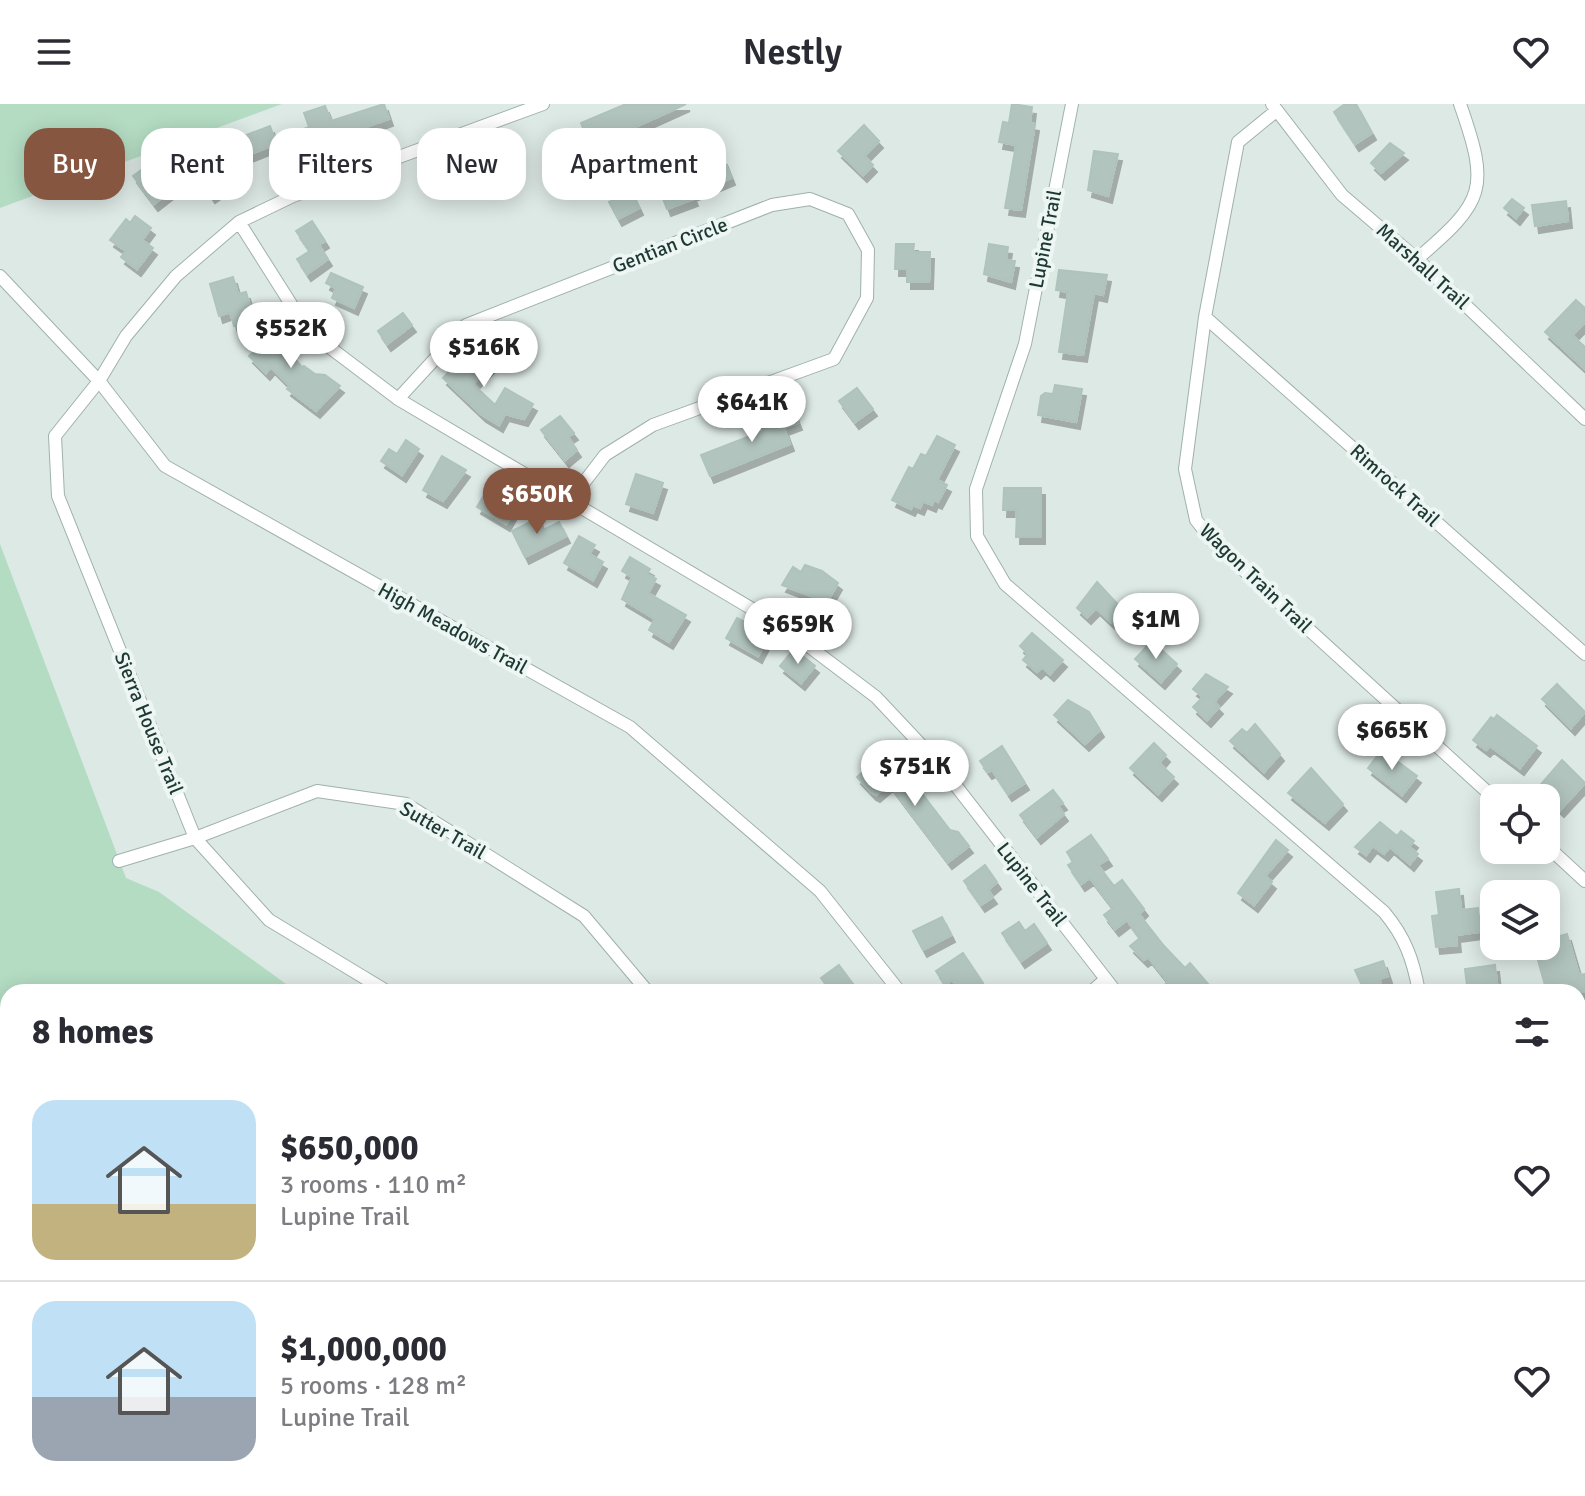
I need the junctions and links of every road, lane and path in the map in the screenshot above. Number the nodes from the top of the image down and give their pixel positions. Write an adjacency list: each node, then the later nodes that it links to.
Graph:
1 (543, 104): 5 (street)
2 (1072, 104): 25 (street, Lupine Trail)
3 (1460, 104): 6 (street)
4 (1274, 107): 6 (street, Marshall Trail); 8 (street, Wagon Train Trail)
5 (239, 222): 9 (street); 10 (street, Lupine Trail)
6 (1417, 259): 11 (street, Marshall Trail)
7 (0, 276): 9 (street, High Meadows Trail)
8 (1205, 317): 13 (street, Rimrock Trail); 14 (street, Wagon Train Trail)
9 (99, 381): 15 (street, Sierra House Trail); 22 (street, High Meadows Trail)
10 (398, 399): 12 (street, Lupine Trail); 12 (street, Gentian Circle)
11 (1585, 419)
12 (569, 502): 19 (street, Lupine Trail)
13 (1585, 654)
14 (1480, 785)
15 (195, 838): 17 (street, Sutter Trail); 20 (street, Sierra House Trail); 21 (street, Sutter Trail)
16 (1560, 858): 18 (street)
17 (119, 861)
18 (1585, 881)
19 (1106, 979): 23 (street); 24 (street, Lupine Trail)
20 (375, 984)
21 (641, 984)
22 (894, 984)
23 (1100, 984)
24 (1110, 984)
25 (1418, 984)

